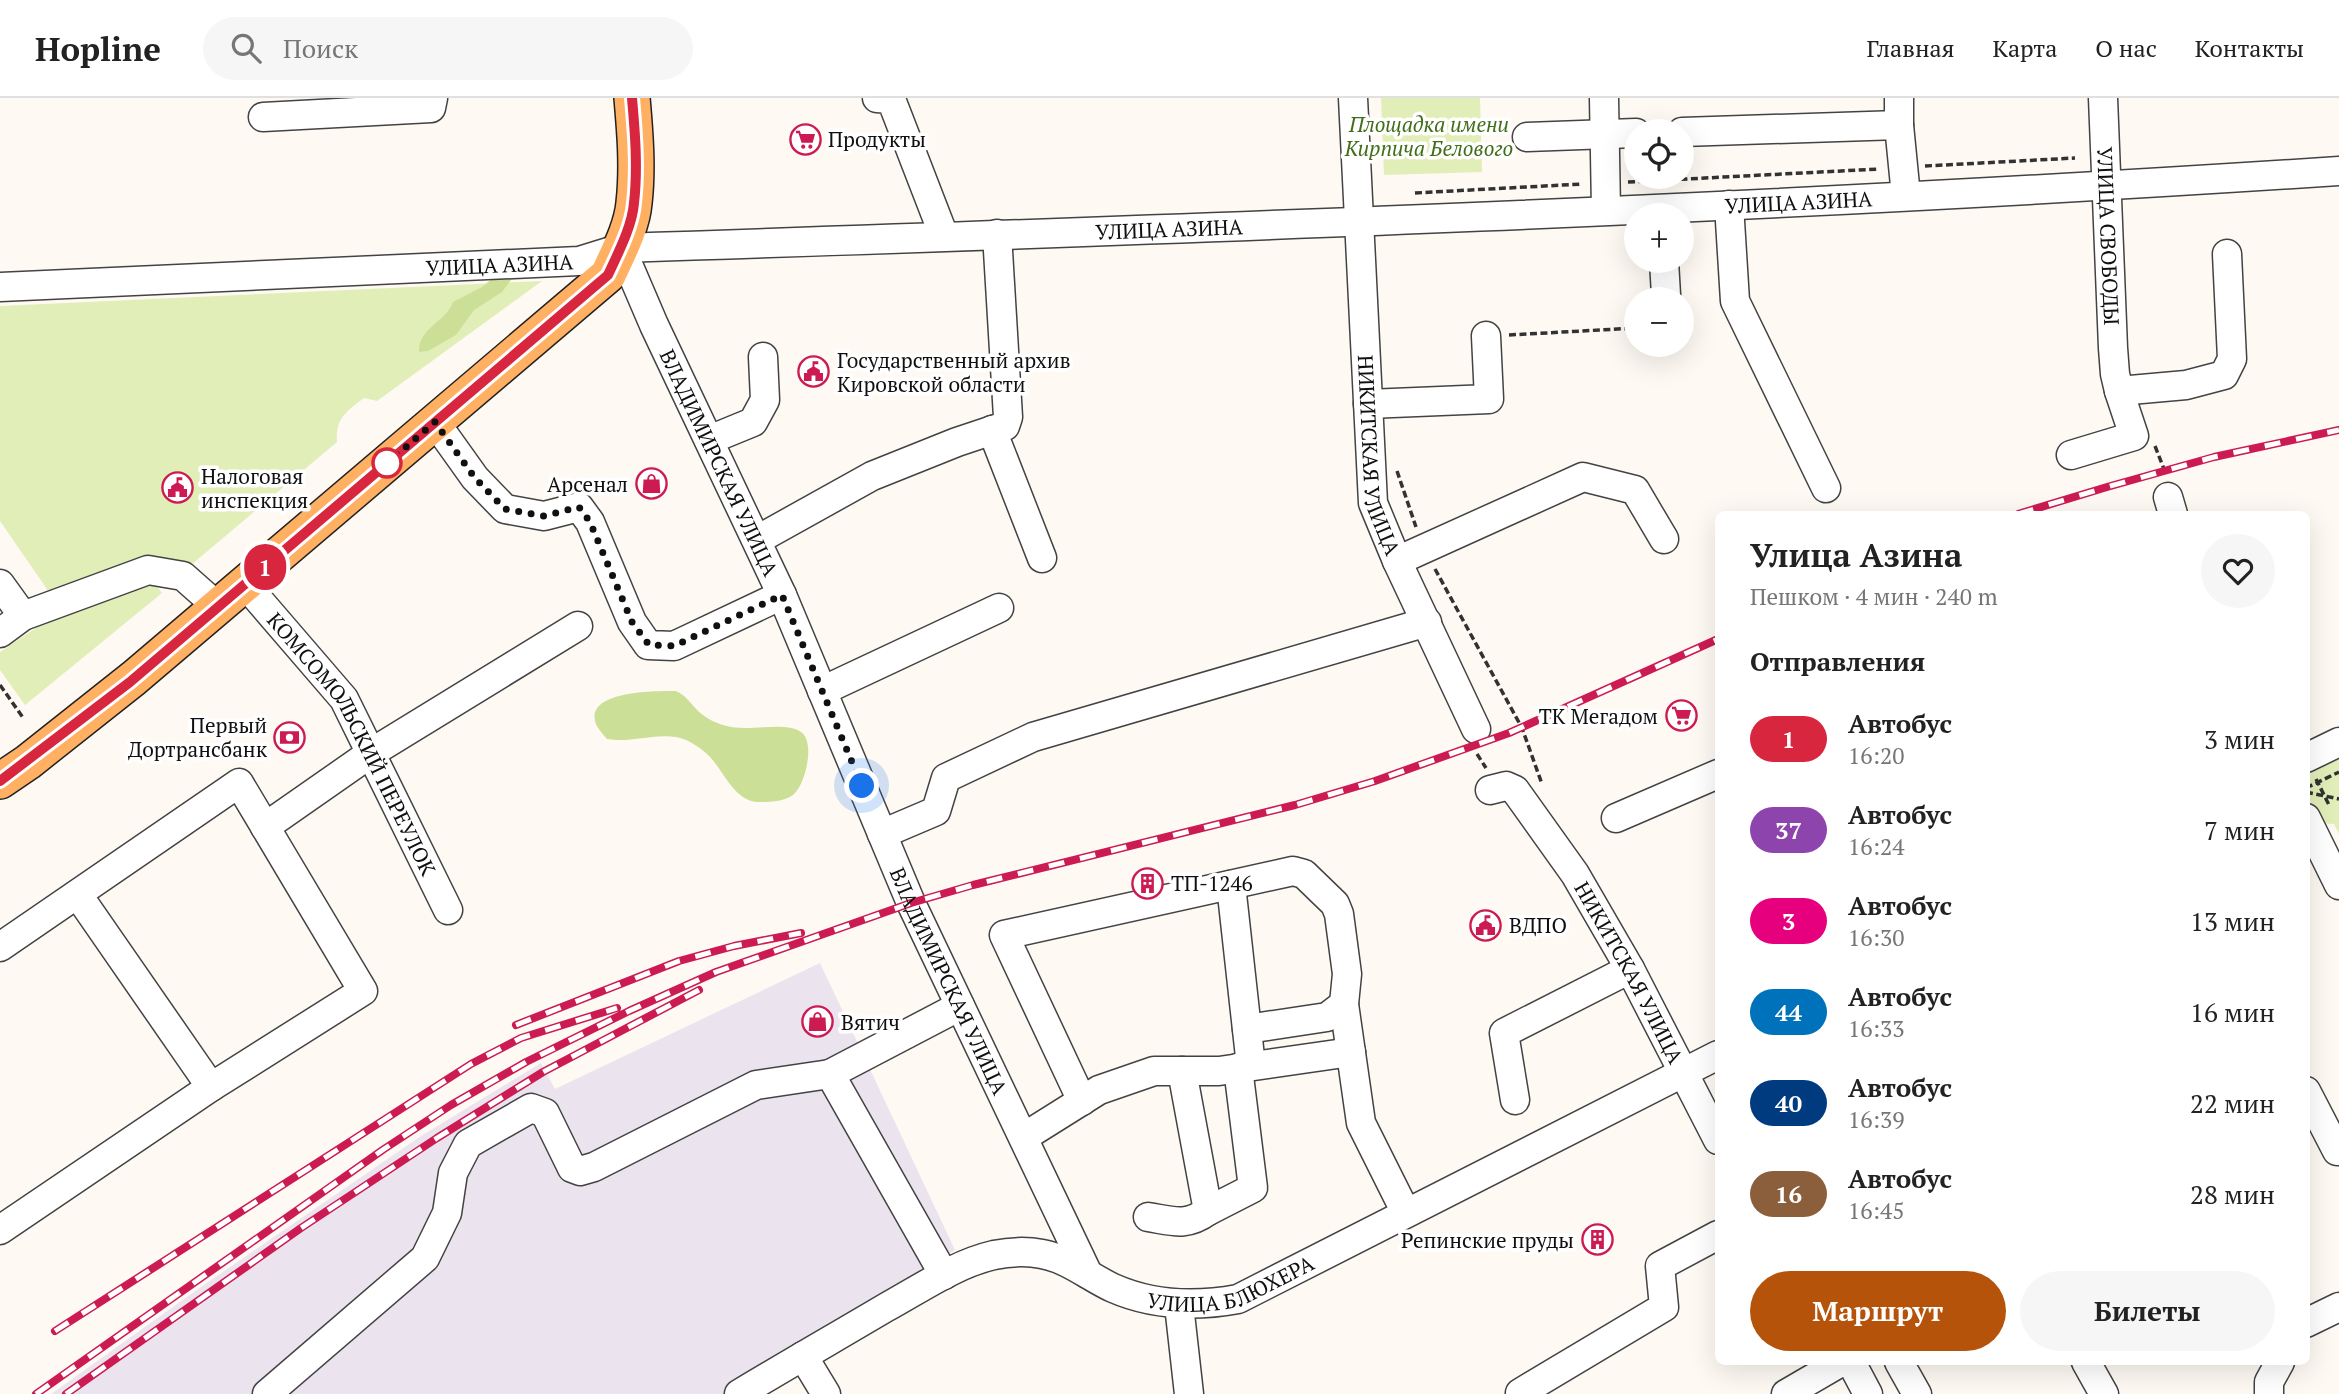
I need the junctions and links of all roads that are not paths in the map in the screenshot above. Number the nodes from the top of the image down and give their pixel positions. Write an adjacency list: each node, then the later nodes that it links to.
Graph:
1 (433, 98): 8 (street)
2 (632, 98): 23 (main road)
3 (886, 98): 22 (street)
4 (1353, 98): 20 (street, НИКИТСКАЯ УЛИЦА)
5 (1604, 98): 11 (street)
6 (2103, 98): 14 (street, УЛИЦА СВОБОДЫ)
7 (1899, 112): 9 (street); 15 (street)
8 (263, 117)
9 (1694, 131)
10 (1624, 133): 11 (street)
11 (1605, 134): 12 (street); 16 (street)
12 (1527, 137)
13 (2339, 171): 14 (street, УЛИЦА АЗИНА)
14 (2108, 186): 15 (street, УЛИЦА АЗИНА); 28 (street, УЛИЦА СВОБОДЫ)
15 (1906, 196): 18 (street, УЛИЦА АЗИНА)
16 (1606, 197): 17 (street, УЛИЦА АЗИНА); 20 (street, УЛИЦА АЗИНА)
17 (1630, 203)
18 (1729, 205): 19 (street, УЛИЦА АЗИНА); 34 (street)
19 (1694, 208)
20 (1358, 222): 21 (street, УЛИЦА АЗИНА); 29 (street, НИКИТСКАЯ УЛИЦА)
21 (998, 234): 22 (street, УЛИЦА АЗИНА); 31 (street)
22 (944, 236): 23 (street, УЛИЦА АЗИНА)
23 (621, 248): 25 (street, УЛИЦА АЗИНА); 30 (main road); 32 (street, ВЛАДИМИРСКАЯ УЛИЦА)
24 (2227, 254): 28 (street)
25 (0, 287)
26 (1486, 336): 29 (street)
27 (763, 358): 32 (street)
28 (2117, 383): 33 (street, УЛИЦА СВОБОДЫ)
29 (1368, 404): 38 (street, НИКИТСКАЯ УЛИЦА)
30 (435, 422): 40 (main road); 41 (street)
31 (992, 430): 36 (street); 37 (street)
32 (709, 440): 36 (street, ВЛАДИМИРСКАЯ УЛИЦА)
33 (2071, 455)
34 (1826, 488)
35 (1664, 539): 38 (street)
36 (757, 540): 41 (street, ВЛАДИМИРСКАЯ УЛИЦА)
37 (1042, 558)
38 (1397, 561): 45 (street, НИКИТСКАЯ УЛИЦА)
39 (0, 584): 44 (street)
40 (246, 584): 42 (main road); 51 (street, КОМСОМОЛЬСКИЙ ПЕРЕУЛОК)
41 (782, 595): 48 (street, ВЛАДИМИРСКАЯ УЛИЦА)
42 (218, 607): 44 (street); 54 (main road)
43 (999, 608): 48 (street)
44 (23, 616): 47 (street)
45 (1427, 622): 49 (street, НИКИТСКАЯ УЛИЦА); 59 (street)
46 (578, 626): 51 (street)
47 (0, 633)
48 (822, 691): 59 (street, ВЛАДИМИРСКАЯ УЛИЦА)
49 (1476, 729)
50 (2339, 742): 52 (street)
51 (371, 753): 58 (street); 63 (street, КОМСОМОЛЬСКИЙ ПЕРЕУЛОК)
52 (2312, 771)
53 (1715, 775): 57 (street)
54 (0, 781)
55 (1494, 788): 65 (street, НИКИТСКАЯ УЛИЦА)
56 (2320, 817): 61 (street)
57 (1616, 818)
58 (265, 827): 62 (street); 75 (street)
59 (882, 834): 67 (street, ВЛАДИМИРСКАЯ УЛИЦА)
60 (1231, 884): 66 (street); 68 (street); 78 (street)
61 (2339, 885)
62 (78, 895): 64 (street); 75 (street)
63 (448, 910)
64 (0, 947)
65 (1630, 969): 74 (street, НИКИТСКАЯ УЛИЦА); 77 (street)
66 (1344, 1004): 68 (street); 69 (street)
67 (960, 1006): 73 (street); 80 (street, ВЛАДИМИРСКАЯ УЛИЦА)
68 (1247, 1030): 71 (street)
69 (1350, 1052): 71 (street); 83 (street)
70 (1715, 1057): 74 (street, УЛИЦА БЛЮХЕРА)
71 (1245, 1067): 72 (street); 82 (street)
72 (1182, 1071): 78 (street); 82 (street)
73 (830, 1074): 88 (street); 99 (street)
74 (1682, 1074): 79 (street, НИКИТСКАЯ УЛИЦА); 83 (street, УЛИЦА БЛЮХЕРА)
75 (211, 1087): 85 (street)
76 (2310, 1099): 81 (street)
77 (1516, 1100)
78 (1082, 1101): 80 (street)
79 (1715, 1134)
80 (1024, 1137): 87 (street, ВЛАДИМИРСКАЯ УЛИЦА)
81 (2337, 1151)
82 (1209, 1211): 84 (street)
83 (1406, 1213): 89 (street, УЛИЦА БЛЮХЕРА)
84 (1148, 1217)
85 (0, 1230)
86 (1715, 1237): 98 (street)
87 (1088, 1274): 88 (street, УЛИЦА БЛЮХЕРА); 89 (street, УЛИЦА БЛЮХЕРА)
88 (944, 1275): 92 (street, УЛИЦА БЛЮХЕРА)
89 (1179, 1305): 102 (street)
90 (2339, 1307): 91 (street)
91 (2310, 1321)
92 (803, 1356): 100 (street, УЛИЦА БЛЮХЕРА); 101 (street)
93 (1836, 1365): 103 (street)
94 (1853, 1365): 104 (street)
95 (1901, 1365): 105 (street)
96 (2088, 1365): 106 (street)
97 (2278, 1365): 107 (street)
98 (1520, 1393)
99 (267, 1394)
100 (739, 1394)
101 (826, 1394)
102 (1189, 1394)
103 (1786, 1394)
104 (1868, 1394)
105 (1917, 1394)
106 (2104, 1394)
107 (2269, 1394)

